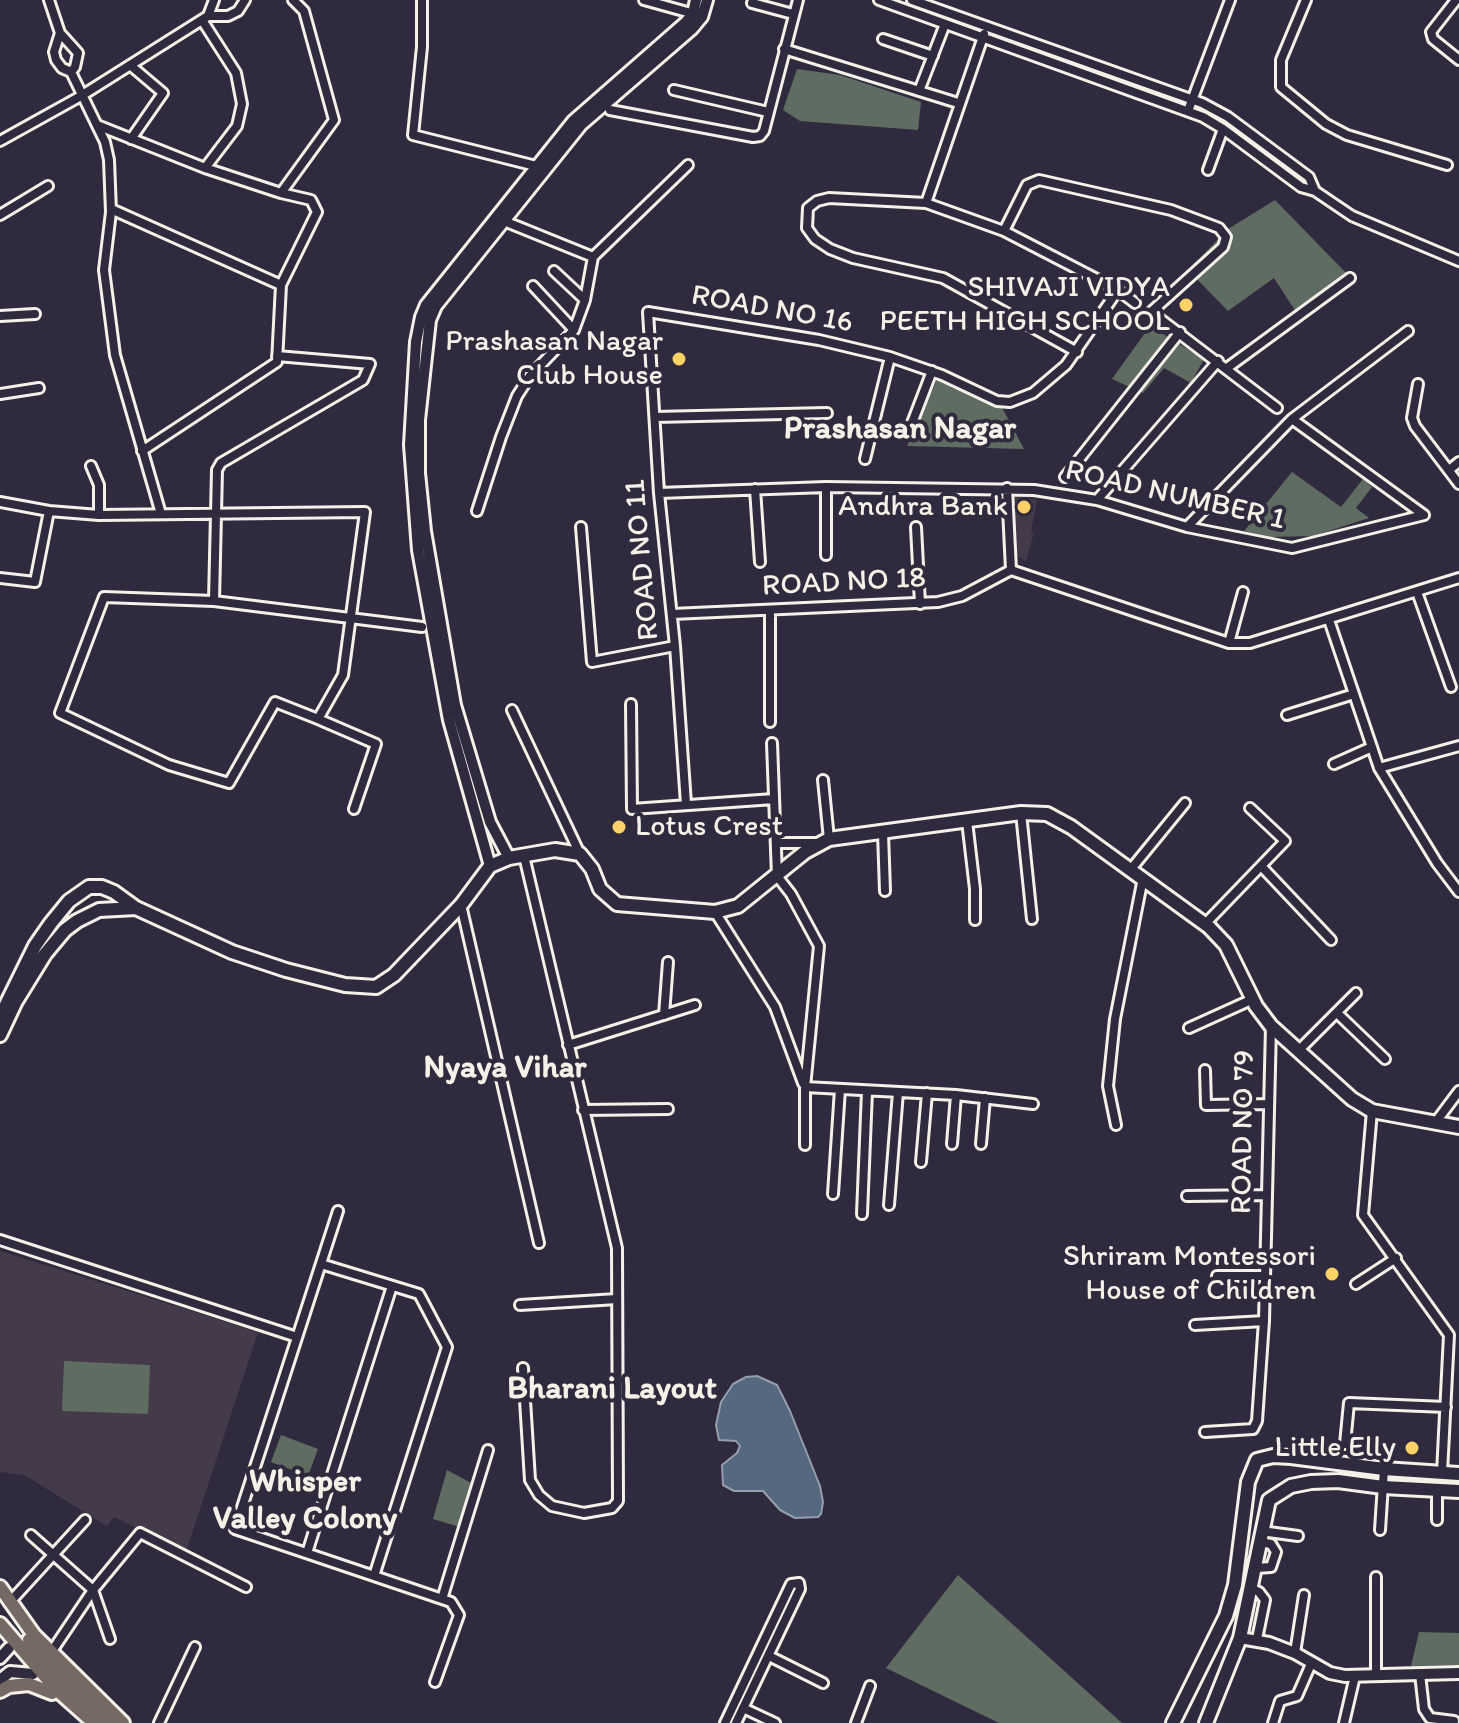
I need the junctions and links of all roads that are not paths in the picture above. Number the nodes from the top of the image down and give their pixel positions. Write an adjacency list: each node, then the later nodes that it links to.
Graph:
1 (49, 0): 21 (street)
2 (214, 0): 18 (street)
3 (245, 0): 18 (street)
4 (293, 0): 48 (street)
5 (422, 0): 43 (street)
6 (644, 0): 17 (street)
7 (696, 0): 17 (street)
8 (707, 0): 17 (street)
9 (798, 0): 16 (street)
10 (879, 0): 19 (street)
11 (912, 0): 20 (street)
12 (1230, 0): 32 (street)
13 (1306, 0): 42 (street)
14 (1456, 0): 26 (street)
15 (752, 3): 16 (street)
16 (793, 14): 24 (street)
17 (698, 15): 43 (street); 52 (street)
18 (205, 18): 27 (street); 44 (street)
19 (945, 24): 22 (street); 25 (street)
20 (987, 26): 22 (street); 32 (street)
21 (60, 33): 28 (street); 28 (street)
22 (983, 37): 33 (street); 35 (street)
23 (883, 39): 25 (street)
24 (784, 49): 30 (street); 36 (street)
25 (933, 56): 30 (street)
26 (1459, 60)
27 (130, 65): 31 (street); 39 (street)
28 (71, 72): 31 (street)
29 (674, 90): 36 (street)
30 (919, 91): 33 (street)
31 (81, 96): 37 (street); 40 (street)
32 (1193, 98): 35 (street); 47 (street)
33 (958, 103): 49 (street)
34 (610, 110): 36 (street)
35 (1188, 111): 38 (street)
36 (768, 112)
37 (97, 125): 39 (street); 50 (street)
38 (1223, 129): 45 (street); 47 (street)
39 (131, 139): 44 (street)
40 (0, 141)
41 (688, 165): 54 (street)
42 (1447, 165)
43 (536, 166): 52 (street)
44 (205, 168): 48 (street)
45 (1208, 170)
46 (48, 186): 51 (street)
47 (1315, 191): 55 (street)
48 (281, 193): 58 (street)
49 (926, 203): 53 (street); 69 (street)
50 (111, 209): 58 (street); 83 (street)
51 (0, 215)
52 (499, 219): 54 (street); 145 (street); 146 (street)
53 (1004, 231): 60 (street); 68 (street)
54 (593, 257): 61 (street)
55 (1459, 261)
56 (554, 271): 61 (street)
57 (1350, 278): 73 (street)
58 (281, 285): 70 (street)
59 (533, 286): 66 (street)
60 (1118, 290): 62 (street); 69 (street, ROAD NO 16)
61 (585, 300): 66 (street)
62 (1135, 303)
63 (648, 312): 71 (street, ROAD NO 16); 80 (street, ROAD NO 11)
64 (35, 314): 65 (street)
65 (0, 316)
66 (574, 330): 97 (street)
67 (1408, 331): 81 (street)
68 (1180, 332): 72 (street); 88 (street)
69 (1077, 352): 74 (street, ROAD NO 16)
70 (277, 356): 83 (street); 100 (street)
71 (890, 357): 74 (street, ROAD NO 16); 84 (street)
72 (1218, 361): 73 (street); 94 (street)
73 (1227, 368): 78 (street)
74 (932, 371): 82 (street)
75 (1418, 384): 87 (street)
76 (39, 388): 77 (street)
77 (0, 394)
78 (1277, 408)
79 (827, 413): 80 (street)
80 (655, 417): 93 (street, ROAD NO 11)
81 (1292, 419): 103 (street); 103 (street, ROAD NUMBER 1)
82 (912, 423)
83 (142, 451): 98 (street)
84 (865, 459)
85 (1459, 462): 87 (street)
86 (91, 466): 99 (street)
87 (1449, 470): 89 (street)
88 (1065, 477)
89 (1459, 484)
90 (826, 487): 91 (street, ROAD NUMBER 1); 92 (street, ROAD NUMBER 1); 104 (street)
91 (1007, 488): 94 (street, ROAD NUMBER 1); 106 (street)
92 (755, 489): 93 (street, ROAD NUMBER 1); 105 (street)
93 (659, 493): 114 (street, ROAD NO 11)
94 (1097, 500): 103 (street, ROAD NUMBER 1)
95 (0, 502): 96 (street)
96 (49, 511): 99 (street); 107 (street)
97 (477, 511)
98 (161, 514): 99 (street); 100 (street)
99 (99, 515)
100 (217, 515): 111 (street); 115 (street)
101 (581, 527): 119 (street)
102 (916, 527): 112 (street)
103 (1187, 527)
104 (826, 555)
105 (760, 562)
106 (1011, 570): 112 (street, ROAD NO 18); 118 (street)
107 (0, 578)
108 (1459, 578): 110 (street)
109 (1243, 592): 118 (street)
110 (1417, 592): 116 (street); 120 (street)
111 (214, 601): 115 (street); 125 (street)
112 (920, 604): 113 (street, ROAD NO 18)
113 (770, 611): 114 (street, ROAD NO 18); 126 (street)
114 (672, 614): 119 (street, ROAD NO 11)
115 (350, 618): 117 (street); 125 (street)
116 (1329, 620): 118 (street); 121 (street)
117 (422, 627)
118 (1229, 643)
119 (675, 646): 135 (street, ROAD NO 11)
120 (1451, 687)
121 (1354, 694): 124 (street); 129 (street)
122 (631, 704): 135 (street)
123 (512, 710): 143 (street)
124 (1287, 715)
125 (318, 719): 137 (street)
126 (770, 722)
127 (772, 743): 133 (street)
128 (1459, 746): 131 (street)
129 (1372, 747): 130 (street); 131 (street)
130 (1334, 764)
131 (1379, 768): 152 (street)
132 (823, 780): 141 (street)
133 (774, 799): 135 (street); 142 (street)
134 (1185, 803): 148 (street)
135 (686, 804)
136 (1250, 808): 147 (street)
137 (354, 809)
138 (1021, 813): 139 (main road); 148 (main road); 156 (street)
139 (967, 821): 140 (main road); 157 (street)
140 (883, 833): 141 (main road); 151 (street)
141 (825, 841): 142 (street); 149 (main road)
142 (776, 843): 149 (street)
143 (580, 854): 144 (main road); 155 (main road)
144 (524, 856): 145 (main road); 170 (street)
145 (509, 858): 146 (main road)
146 (490, 866): 153 (main road)
147 (1261, 866): 158 (street); 159 (street)
148 (1131, 869): 150 (main road)
149 (777, 876): 155 (main road); 174 (street)
150 (1143, 877): 158 (main road); 188 (street)
151 (885, 891)
152 (1459, 892)
153 (461, 905): 154 (main road); 201 (street)
154 (136, 908): 166 (main road); 169 (main road)
155 (715, 912): 174 (street)
156 (1032, 919)
157 (975, 920)
158 (1205, 924): 162 (main road)
159 (1331, 940)
160 (668, 962): 165 (street)
161 (1356, 993): 164 (street)
162 (1253, 999): 167 (main road); 168 (street)
163 (695, 1005): 165 (street)
164 (1337, 1013): 171 (street); 172 (street)
165 (664, 1015): 170 (street)
166 (0, 1017)
167 (1271, 1026): 171 (main road); 183 (street, ROAD NO 79)
168 (1189, 1028)
169 (0, 1035)
170 (568, 1045): 185 (street)
171 (1298, 1051): 186 (main road)
172 (1385, 1059)
173 (1205, 1070): 183 (street)
174 (805, 1087): 175 (street); 192 (street)
175 (840, 1089): 176 (street); 194 (street)
176 (867, 1091): 178 (street); 199 (street)
177 (1459, 1091): 187 (street)
178 (898, 1092): 179 (street); 197 (street)
179 (927, 1093): 180 (street); 193 (street)
180 (956, 1095): 181 (street); 190 (street)
181 (985, 1098): 182 (street); 191 (street)
182 (1033, 1104)
183 (1269, 1104): 195 (street, ROAD NO 79)
184 (668, 1109): 185 (street)
185 (583, 1110): 208 (street)
186 (1372, 1111): 187 (main road); 202 (street)
187 (1435, 1123): 189 (main road)
188 (1116, 1125)
189 (1459, 1127)
190 (952, 1144)
191 (981, 1144)
192 (805, 1145)
193 (921, 1162)
194 (833, 1194)
195 (1267, 1195): 196 (street); 205 (street, ROAD NO 79)
196 (1187, 1196)
197 (889, 1205)
198 (338, 1211): 203 (street)
199 (862, 1214)
200 (0, 1240): 214 (street)
201 (539, 1243)
202 (1396, 1258): 206 (street); 213 (street)
203 (321, 1264): 207 (street); 214 (street)
204 (1217, 1276): 205 (street)
205 (1265, 1276): 210 (street, ROAD NO 79)
206 (1356, 1284)
207 (392, 1286): 232 (street); 234 (street)
208 (617, 1299): 209 (street); 215 (street)
209 (520, 1305)
210 (1264, 1321): 211 (street); 217 (street, ROAD NO 79)
211 (1195, 1325)
212 (1459, 1331): 213 (street)
213 (1449, 1335): 216 (street)
214 (297, 1337): 232 (street)
215 (523, 1368)
216 (1446, 1407): 218 (street); 221 (street)
217 (1205, 1432)
218 (1345, 1444)
219 (488, 1450): 241 (street)
220 (1384, 1469): 221 (main road); 223 (street); 278 (main road)
221 (1442, 1473): 222 (main road)
222 (1459, 1474)
223 (1383, 1487): 224 (main road); 228 (street); 231 (main road)
224 (1437, 1490): 225 (main road); 227 (street)
225 (1459, 1491)
226 (85, 1520): 233 (street)
227 (1437, 1520)
228 (1380, 1530)
229 (31, 1535): 233 (street)
230 (1298, 1536): 231 (street)
231 (1260, 1537): 238 (main road)
232 (307, 1553): 234 (street)
233 (53, 1555): 239 (street); 242 (street)
234 (374, 1576): 241 (street)
235 (1376, 1577): 260 (street)
236 (0, 1587): 242 (main road)
237 (246, 1587): 239 (street)
238 (1251, 1588): 245 (main road); 247 (street)
239 (93, 1590): 246 (street); 250 (street)
240 (1304, 1595): 251 (street)
241 (442, 1599): 261 (street)
242 (5, 1603): 250 (main road); 271 (main road)
243 (0, 1624): 270 (main road)
244 (0, 1635): 249 (main road)
245 (1240, 1638): 247 (street); 268 (main road)
246 (110, 1639)
247 (1257, 1639): 251 (street)
248 (195, 1647): 273 (street)
249 (9, 1648): 253 (street); 256 (main road)
250 (52, 1651): 272 (main road)
251 (1295, 1653): 254 (street)
252 (769, 1656): 262 (street); 266 (street); 274 (street)
253 (0, 1658)
254 (1311, 1664): 259 (street); 279 (street)
255 (1459, 1673): 257 (street)
256 (33, 1674): 258 (street); 265 (main road)
257 (1420, 1674): 260 (street); 267 (street)
258 (1, 1675)
259 (1355, 1676): 260 (street); 280 (street)
260 (1376, 1676)
261 (435, 1682)
262 (823, 1683)
263 (870, 1686): 277 (street)
264 (0, 1691): 265 (main road)
265 (52, 1693): 269 (main road)
266 (743, 1708): 275 (street); 276 (street)
267 (1454, 1721)
268 (1208, 1722)
269 (84, 1723)
270 (94, 1723)
271 (109, 1723)
272 (123, 1723)
273 (159, 1723)
274 (725, 1723)
275 (736, 1723)
276 (775, 1723)
277 (856, 1723)
278 (1173, 1723)
279 (1273, 1723)
280 (1344, 1723)

